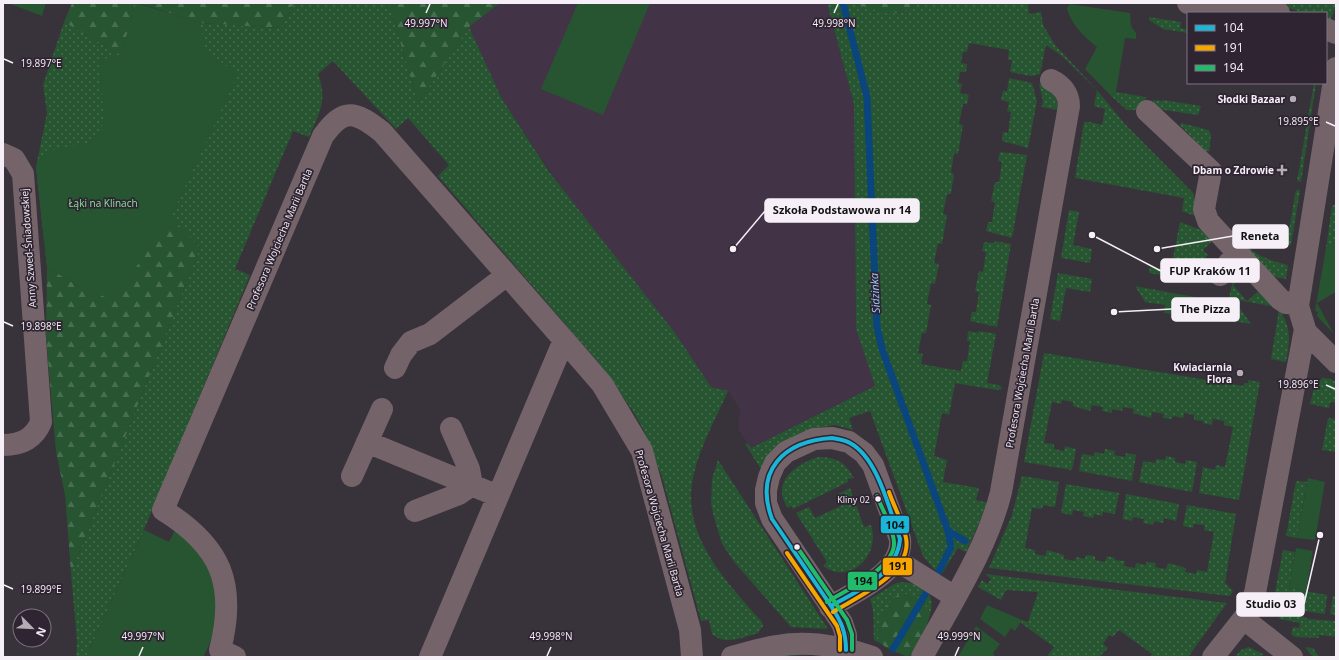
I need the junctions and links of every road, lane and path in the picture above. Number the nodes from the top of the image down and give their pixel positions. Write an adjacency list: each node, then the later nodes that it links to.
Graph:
1 (1188, 3): 2 (street)
2 (1276, 12)
3 (1336, 68): 6 (street)
4 (1051, 80): 25 (street, Profesora Wojciecha Marii Bartla)
5 (1147, 111): 8 (street)
6 (1332, 122): 11 (street)
7 (3, 154): 19 (street, Anny Szwed-Śniadowskiej)
8 (1237, 252): 10 (street); 11 (street)
9 (507, 275): 13 (street, Profesora Wojciecha Marii Bartla); 15 (street); 29 (street, Profesora Wojciecha Marii Bartla)
10 (1220, 275)
11 (1298, 304): 12 (street)
12 (1305, 331): 14 (street); 27 (street)
13 (564, 340): 22 (street); 31 (street, Profesora Wojciecha Marii Bartla)
14 (1336, 362)
15 (396, 368)
16 (382, 409): 18 (street)
17 (451, 428): 21 (street)
18 (367, 442): 20 (street); 21 (street)
19 (3, 445)
20 (352, 476)
21 (472, 485): 22 (street); 23 (street)
22 (498, 496): 30 (street)
23 (415, 511)
24 (896, 560): 25 (street); 26 (street); 26 (street)
25 (954, 597): 34 (street, Profesora Wojciecha Marii Bartla)
26 (830, 607): 28 (street)
27 (1244, 619): 35 (street); 36 (street)
28 (846, 650): 32 (street); 33 (street)
29 (224, 655)
30 (430, 657)
31 (692, 657)
32 (732, 657)
33 (872, 657)
34 (922, 657)
35 (1213, 657)
36 (1292, 657)

